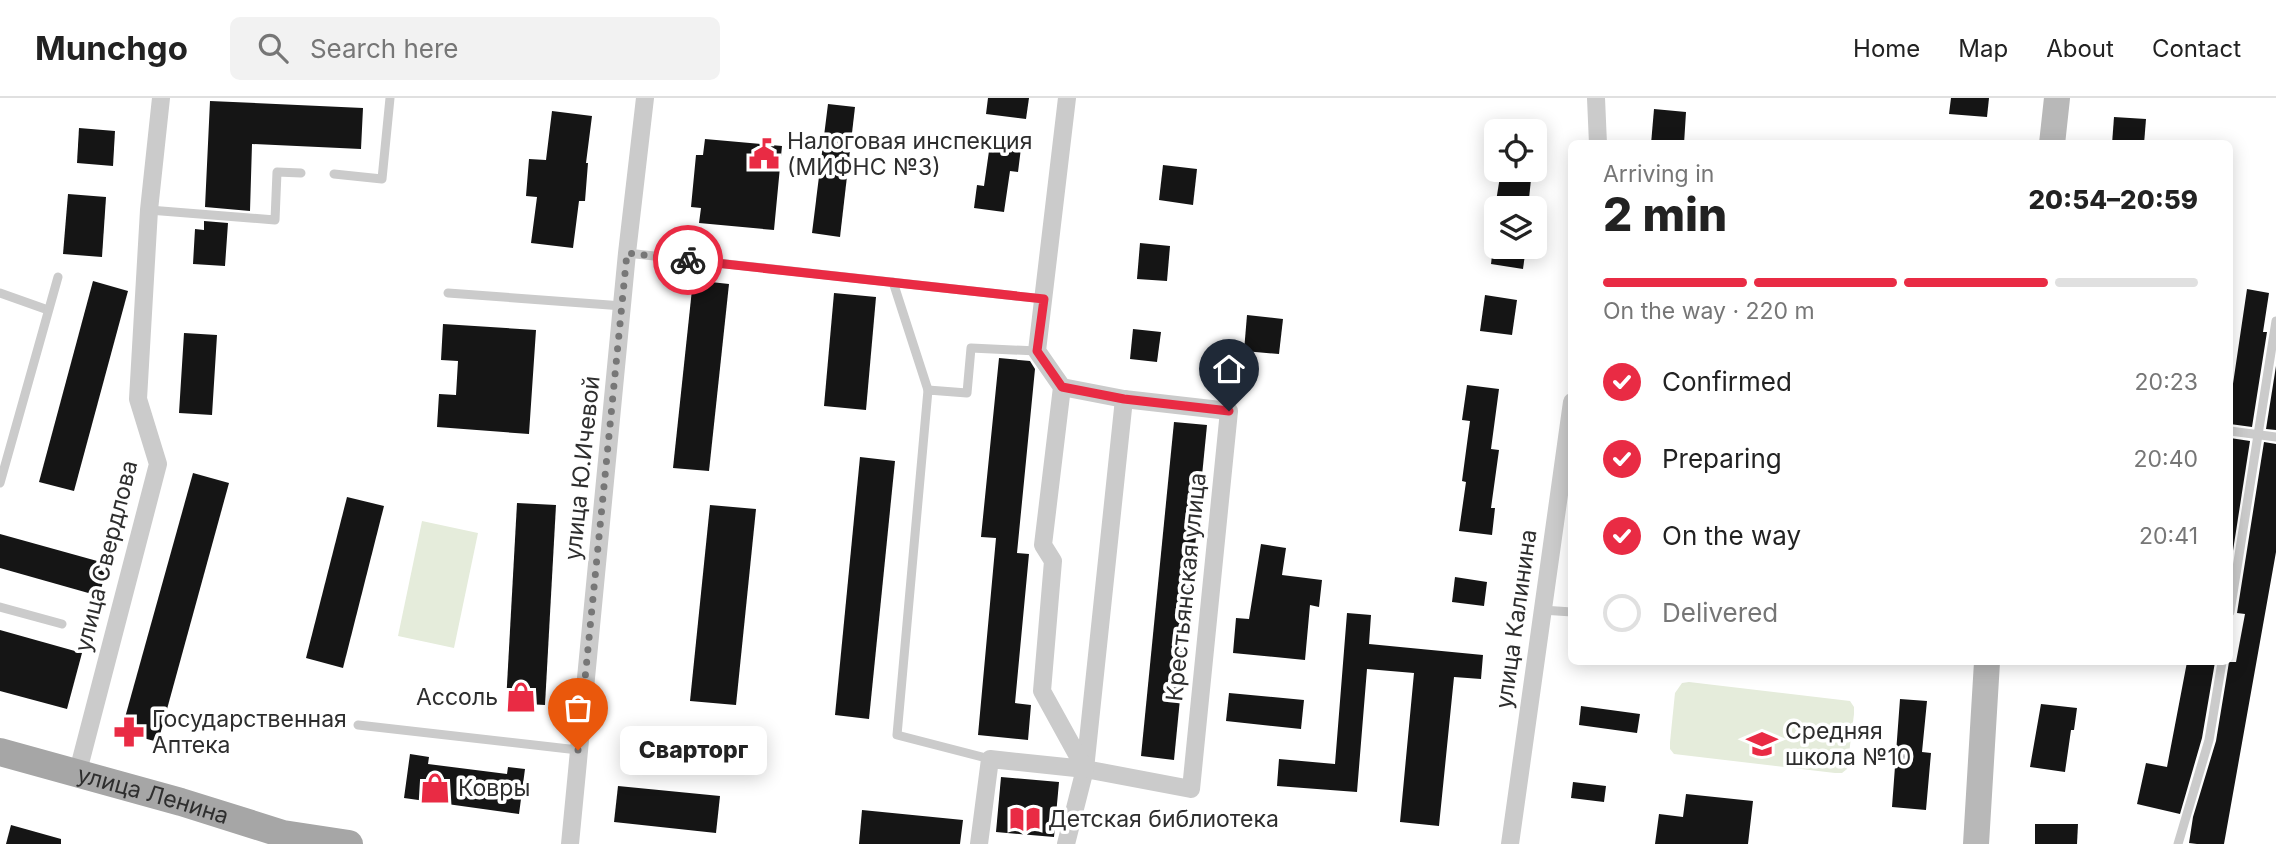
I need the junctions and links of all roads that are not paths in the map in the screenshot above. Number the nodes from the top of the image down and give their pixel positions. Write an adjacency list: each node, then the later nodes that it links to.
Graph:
1 (161, 98): 11 (street, улица Свердлова)
2 (390, 98): 10 (lane)
3 (645, 98): 12 (street, улица Ю.Ичевой)
4 (1067, 98): 17 (street)
5 (1596, 98): 7 (street)
6 (2057, 98): 8 (main road)
7 (1598, 140)
8 (2052, 140)
9 (301, 173): 11 (lane)
10 (334, 174)
11 (149, 210): 42 (street, улица Свердлова)
12 (627, 253): 14 (lane); 18 (street, улица Ю.Ичевой)
13 (58, 277): 19 (lane)
14 (893, 282): 17 (lane); 23 (lane)
15 (0, 293): 19 (lane)
16 (448, 293): 18 (lane)
17 (1044, 299): 21 (street)
18 (623, 306): 38 (street, улица Ю.Ичевой)
19 (48, 310): 29 (lane)
20 (2276, 321): 27 (lane)
21 (1037, 351): 22 (street); 23 (lane)
22 (1062, 387): 24 (street, Крестьянская улица); 41 (street)
23 (928, 390): 40 (lane)
24 (1124, 399): 41 (street); 41 (street, Крестьянская улица)
25 (1568, 430): 32 (street, улица Калинина)
26 (2233, 431): 27 (lane)
27 (2258, 434): 28 (lane); 30 (lane)
28 (2276, 437)
29 (0, 483)
30 (2233, 593)
31 (0, 607): 34 (lane)
32 (1542, 610): 33 (lane); 48 (street, улица Калинина)
33 (1568, 612)
34 (62, 624)
35 (1983, 665): 49 (main road)
36 (2222, 665): 50 (lane)
37 (358, 725): 38 (lane)
38 (578, 750): 45 (street, улица Ю.Ичевой)
39 (3, 756): 42 (main road, улица Ленина)
40 (990, 759): 41 (street, Крестьянская улица); 46 (street)
41 (1086, 769): 47 (street)
42 (77, 775): 43 (main road, улица Ленина)
43 (282, 839): 44 (main road, улица Ленина)
44 (349, 844)
45 (570, 844)
46 (979, 844)
47 (1066, 844)
48 (1510, 844)
49 (1976, 844)
50 (2178, 844)

